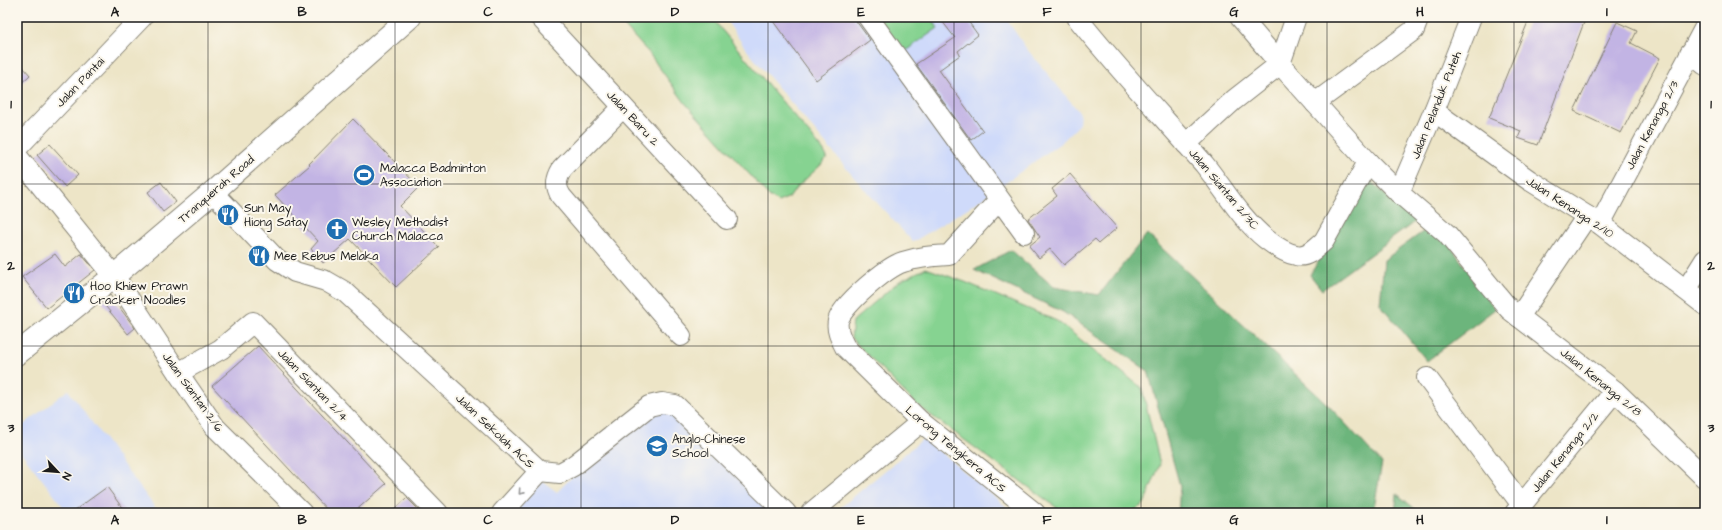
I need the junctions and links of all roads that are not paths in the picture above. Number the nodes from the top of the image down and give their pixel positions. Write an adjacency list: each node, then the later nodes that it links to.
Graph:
1 (142, 17): 17 (street, Jalan Pantai)
2 (410, 17): 20 (main road, Tranquerah Road)
3 (540, 17): 14 (street, Jalan Baru 2)
4 (868, 17): 22 (street)
5 (1240, 17): 12 (street, Jalan Kenanga 2/8)
6 (1296, 17): 12 (street)
7 (1472, 17): 15 (street, Jalan Pelanduk Puteh)
8 (1079, 18): 16 (street, Jalan Siantan 2/3C)
9 (1417, 23): 13 (street)
10 (1705, 27): 11 (street, Jalan Kenanga 2/3)
11 (1698, 59): 24 (street, Jalan Kenanga 2/3)
12 (1280, 64): 13 (street, Jalan Kenanga 2/8); 16 (street)
13 (1315, 103): 19 (street, Jalan Kenanga 2/8)
14 (623, 107): 23 (street, Jalan Baru 2); 31 (street)
15 (1434, 111): 21 (street, Jalan Pelanduk Puteh); 24 (street, Jalan Kenanga 2/10)
16 (1186, 144): 19 (street, Jalan Siantan 2/3C)
17 (17, 148)
18 (17, 156): 27 (street)
19 (1368, 162): 21 (street, Jalan Kenanga 2/8)
20 (213, 192): 27 (main road, Tranquerah Road); 37 (street, Jalan Sekolah ACS)
21 (1399, 192): 30 (street, Jalan Kenanga 2/8)
22 (999, 200): 25 (street); 36 (street, Lorong Tengkera ACS)
23 (727, 219)
24 (1593, 220): 28 (street, Jalan Kenanga 2/10); 30 (street, Jalan Kenanga 2/3)
25 (1024, 233)
26 (1705, 260): 28 (street)
27 (114, 276): 32 (main road, Tranquerah Road); 33 (street, Jalan Siantan 2/6)
28 (1686, 290): 29 (street, Jalan Kenanga 2/10)
29 (1705, 305)
30 (1514, 313): 35 (street, Jalan Kenanga 2/8)
31 (681, 336)
32 (17, 354)
33 (178, 373): 40 (street, Jalan Siantan 2/6); 41 (street, Jalan Siantan 2/4)
34 (1428, 378): 39 (street)
35 (1615, 391): 38 (street, Jalan Kenanga 2/8); 39 (street, Jalan Kenanga 2/2)
36 (921, 422): 44 (street); 45 (street, Lorong Tengkera ACS)
37 (540, 471): 42 (street, one-way to 42); 43 (street, Jalan Sekolah ACS)
38 (1705, 478)
39 (1519, 509)
40 (302, 513)
41 (438, 513)
42 (502, 513)
43 (786, 513)
44 (812, 513)
45 (1035, 513)

